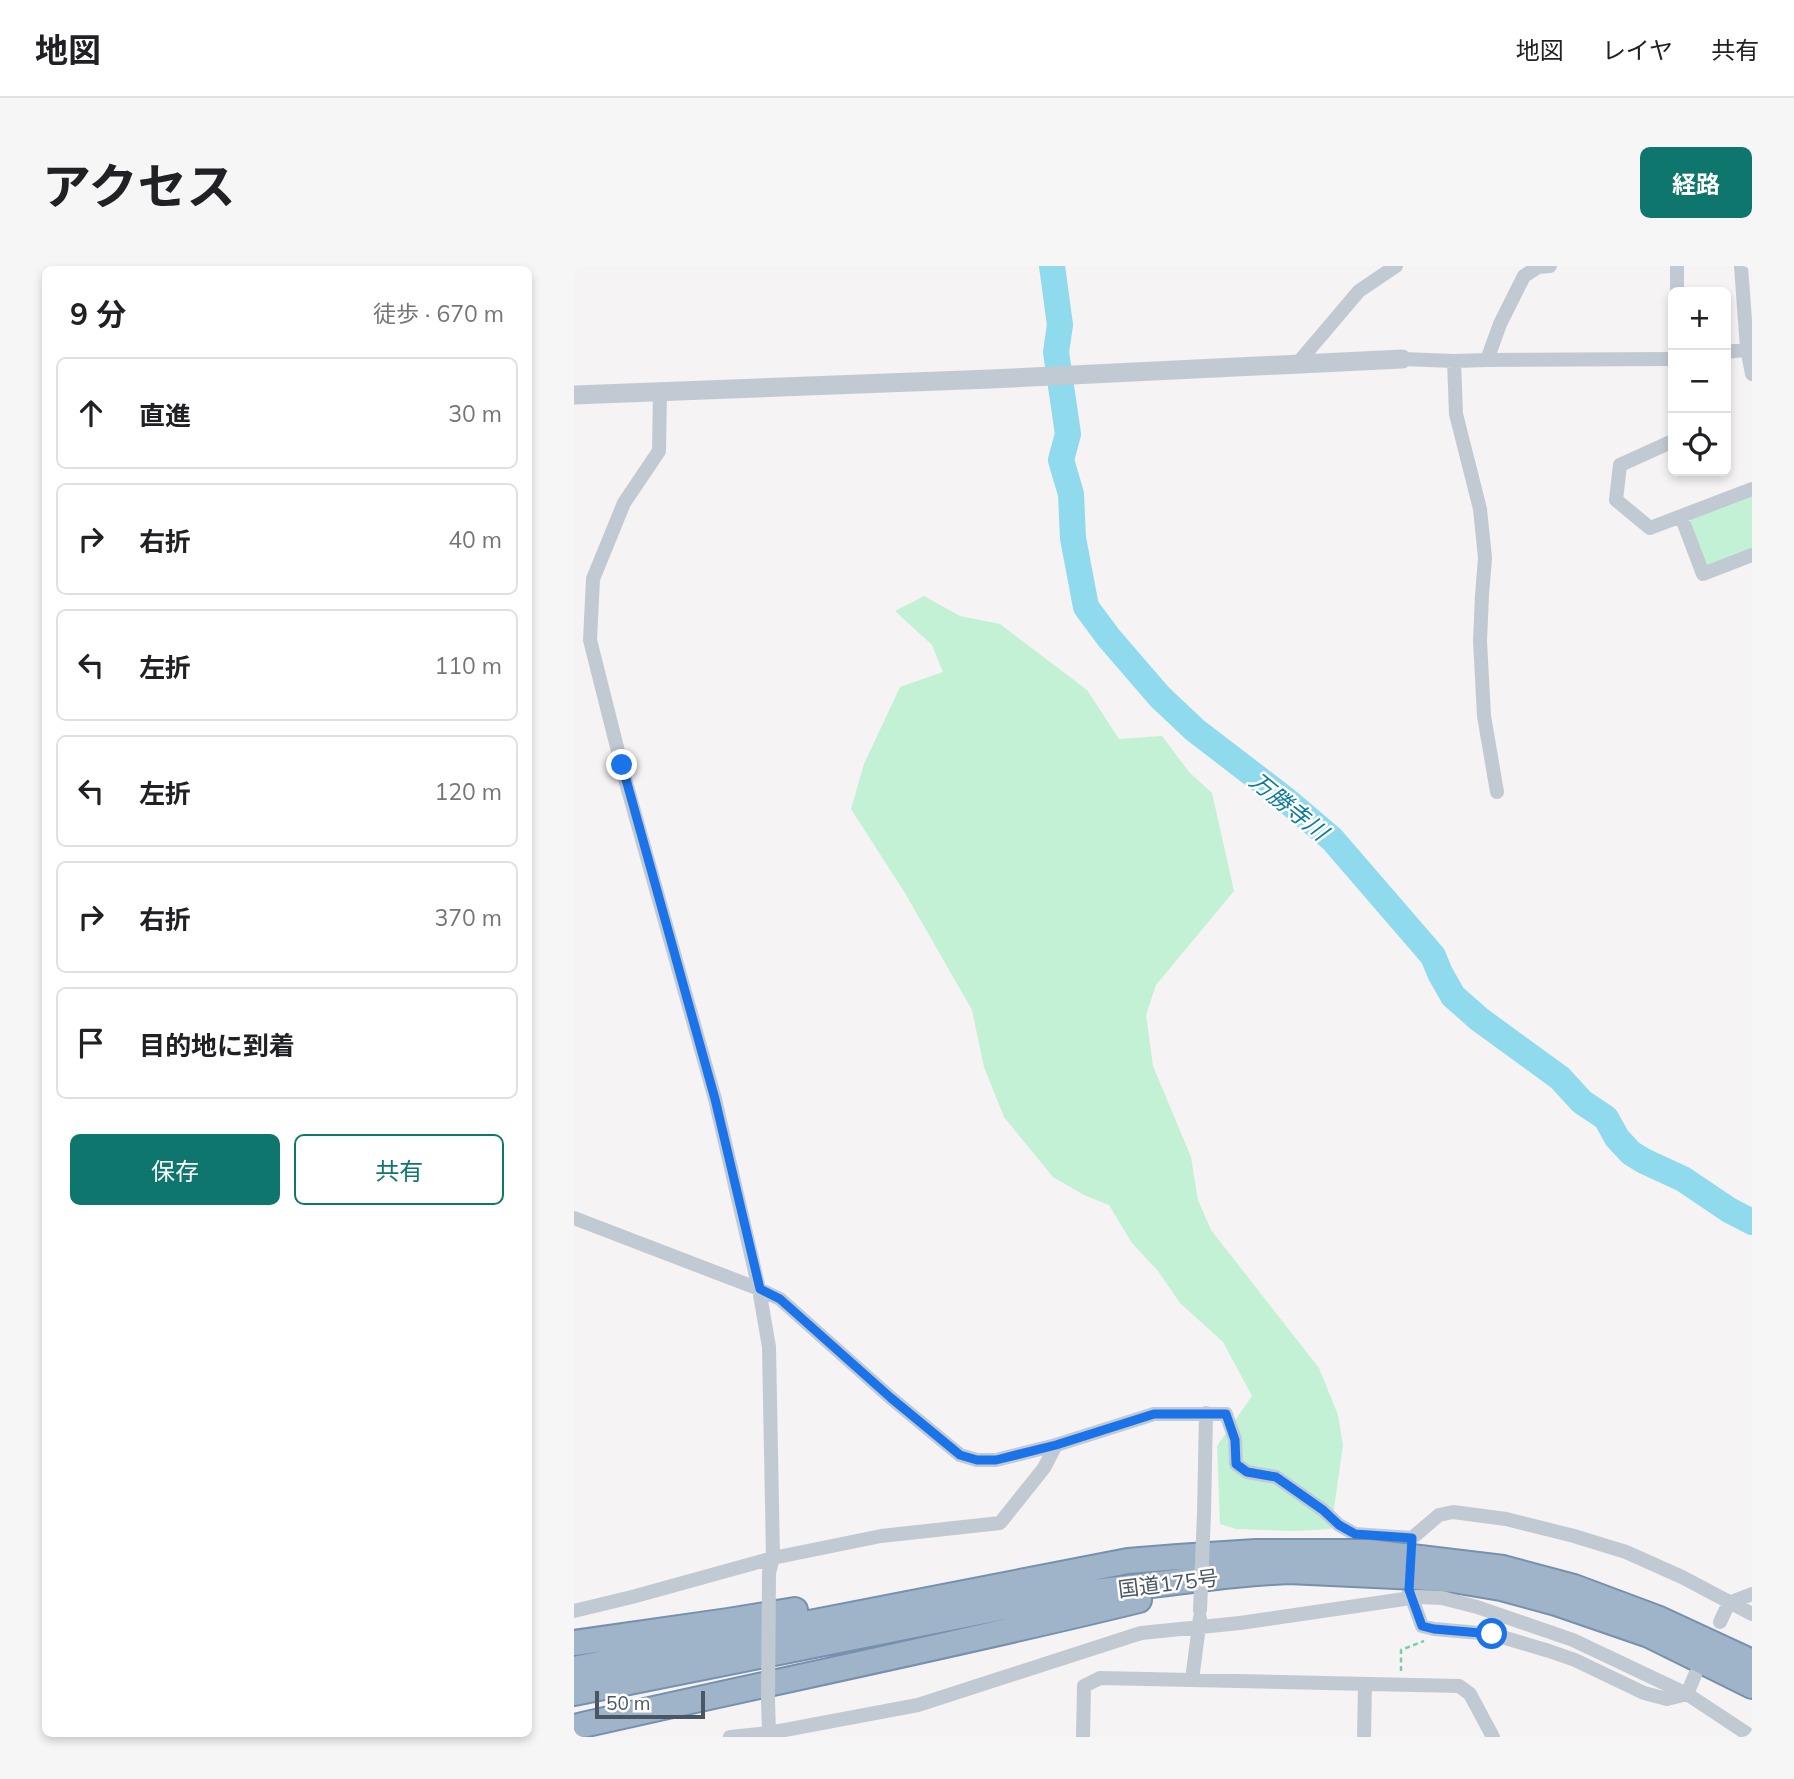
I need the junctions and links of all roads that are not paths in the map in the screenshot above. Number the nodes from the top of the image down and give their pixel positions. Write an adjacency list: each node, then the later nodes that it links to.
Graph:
1 (1396, 266): 12 (street)
2 (1549, 266): 10 (street)
3 (1677, 266): 5 (street)
4 (1741, 266): 6 (street)
5 (1677, 287)
6 (1749, 349): 7 (street); 13 (street)
7 (1731, 351)
8 (1402, 359): 11 (street); 12 (street)
9 (1668, 359): 10 (street)
10 (1487, 360): 11 (street)
11 (1454, 361): 20 (street)
12 (1297, 364): 14 (street)
13 (1752, 374)
14 (660, 391): 15 (street); 22 (street)
15 (574, 395)
16 (1668, 443): 18 (street)
17 (1752, 489): 18 (street)
18 (1681, 516): 19 (street)
19 (1752, 555)
20 (1497, 792)
21 (574, 1218): 22 (street)
22 (760, 1289): 24 (street); 28 (street)
23 (1206, 1413): 24 (street); 25 (street, bridge); 29 (street)
24 (1056, 1445): 28 (street)
25 (1202, 1555): 26 (highway, 国道175号); 27 (highway, 国道175号); 36 (street, bridge)
26 (1178, 1556): 37 (highway); 39 (highway, 国道175号)
27 (1256, 1563): 29 (highway, 国道175号, bridge); 30 (highway, 国道175号)
28 (771, 1566): 33 (street); 47 (street, bridge)
29 (1417, 1568): 32 (street); 36 (street, bridge); 38 (highway, 国道175号); 43 (highway, 国道175号); 45 (street); 45 (street)
30 (1224, 1576): 44 (highway, 国道175号); 46 (highway)
31 (1752, 1594): 32 (street)
32 (1729, 1603): 34 (street); 35 (street)
33 (574, 1611)
34 (1752, 1614)
35 (1720, 1622)
36 (1199, 1627): 41 (street); 47 (street)
37 (574, 1643)
38 (1752, 1662)
39 (574, 1669)
40 (1695, 1675): 45 (street)
41 (1192, 1680): 42 (street); 49 (street)
42 (1365, 1684): 50 (street); 51 (street)
43 (1752, 1686)
44 (574, 1693)
45 (1687, 1694): 52 (street)
46 (574, 1727)
47 (768, 1735): 48 (street)
48 (730, 1737)
49 (1083, 1737)
50 (1364, 1737)
51 (1493, 1737)
52 (1752, 1737)

